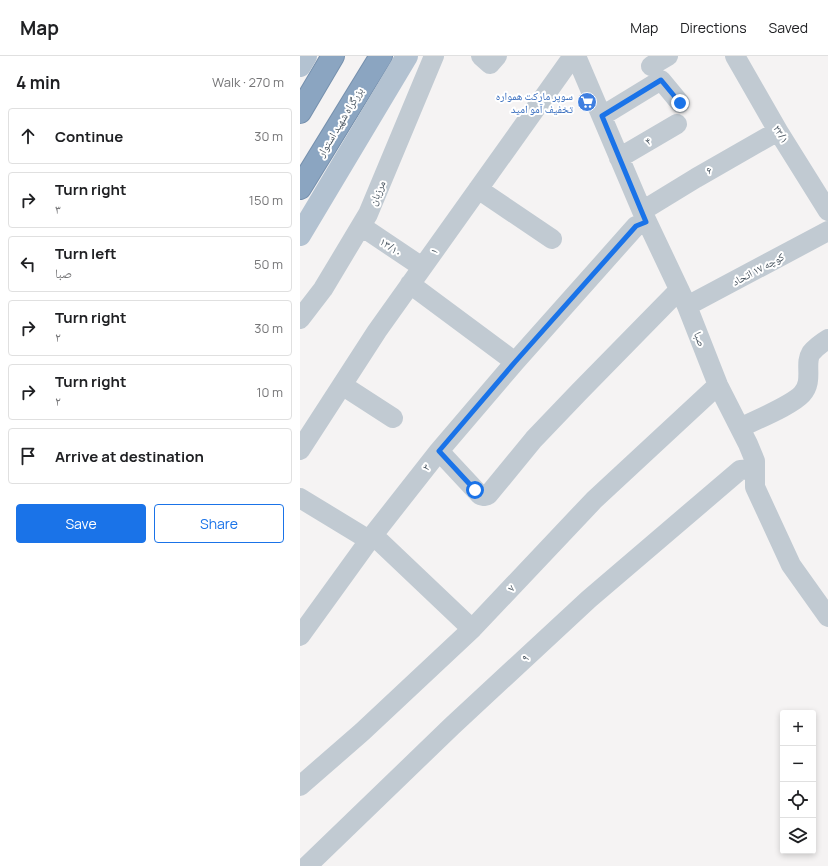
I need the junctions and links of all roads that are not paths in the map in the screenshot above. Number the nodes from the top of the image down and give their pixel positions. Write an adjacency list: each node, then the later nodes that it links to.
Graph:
1 (306, 56): 11 (main road)
2 (333, 56): 14 (highway)
3 (380, 56): 19 (highway, بزرگراه شهید استوار)
4 (407, 56): 25 (main road)
5 (434, 56): 23 (street, مرزبان)
6 (481, 56): 7 (street)
7 (497, 56)
8 (575, 56): 15 (street, صبا); 20 (street, ۱)
9 (668, 56): 12 (street)
10 (735, 56): 17 (street, ۲۳/۱)
11 (300, 66)
12 (651, 66)
13 (680, 103): 15 (street)
14 (300, 112)
15 (602, 116): 18 (street, صبا)
16 (677, 124): 18 (street, ۴)
17 (778, 131): 21 (street, ۲۳/۱); 22 (street, ۶)
18 (619, 158): 22 (street, صبا)
19 (300, 188)
20 (478, 189): 26 (street); 27 (street, ۱)
21 (828, 211)
22 (644, 217): 29 (street, صبا); 32 (street, ۳)
23 (361, 226): 27 (street, ۱۳/۱۰); 30 (street, مرزبان)
24 (828, 231): 29 (street, کوچه ۱۷ اتحاد)
25 (300, 234)
26 (552, 239)
27 (422, 267): 28 (street, ۱)
28 (410, 284): 32 (street); 33 (street, ۱)
29 (683, 298): 34 (street, صبا); 38 (street, کوچه ۱۷ اتحاد)
30 (300, 319)
31 (828, 339): 36 (street)
32 (515, 362): 38 (street, ۳)
33 (342, 385): 35 (street); 37 (street, ۱)
34 (718, 385): 36 (street, صبا); 43 (street, ۷)
35 (393, 418)
36 (740, 428): 39 (street, صبا)
37 (300, 450)
38 (439, 451): 41 (street, ۳)
39 (755, 469): 42 (street, صبا); 46 (street, ۹)
40 (300, 498): 41 (street)
41 (371, 538): 43 (street); 44 (street, ۳)
42 (828, 617)
43 (472, 629): 45 (street, ۷)
44 (300, 636)
45 (300, 786)
46 (307, 866)

